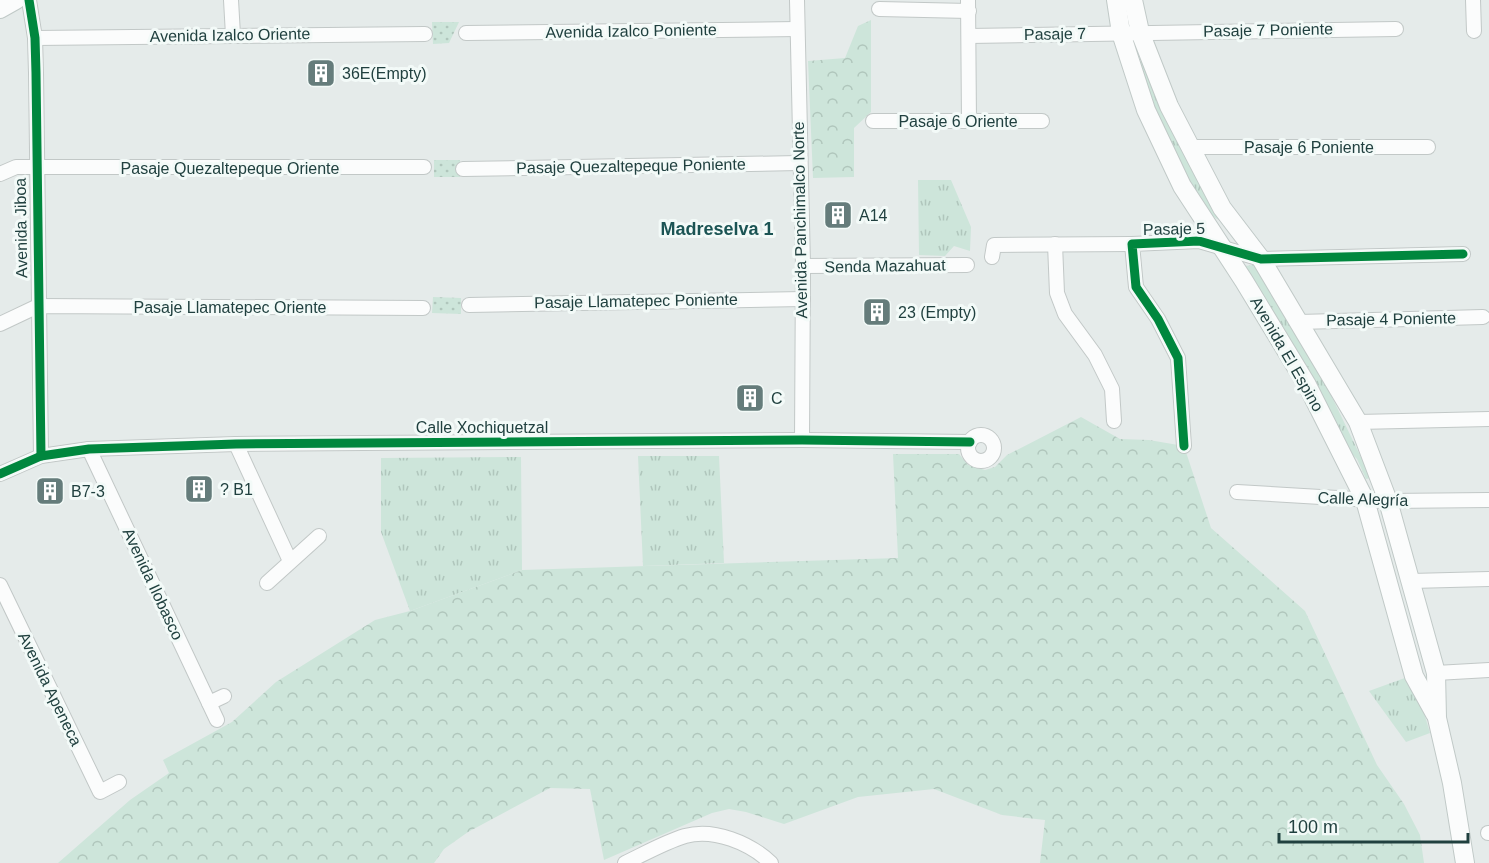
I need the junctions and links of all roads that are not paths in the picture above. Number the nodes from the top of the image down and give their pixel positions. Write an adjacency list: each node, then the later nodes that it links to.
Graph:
1 (16, 0): 9 (main road)
2 (29, 0): 20 (street, Avenida Jiboa)
3 (231, 0): 18 (street)
4 (797, 0): 11 (street, Avenida Panchimalco Norte)
5 (1116, 0): 16 (main road, Avenida El Espino)
6 (1133, 0): 14 (main road, Avenida El Espino)
7 (1473, 0): 13 (street)
8 (968, 6): 10 (street); 19 (street)
9 (0, 9)
10 (879, 9)
11 (797, 29): 15 (street, Avenida Izalco Poniente); 26 (street, Avenida Panchimalco Norte)
12 (1396, 29): 14 (street, Pasaje 7 Poniente)
13 (1474, 31)
14 (1140, 32): 16 (street, Pasaje 7); 24 (main road, Avenida El Espino)
15 (465, 33)
16 (1121, 33): 19 (street, Pasaje 7); 33 (main road, Avenida El Espino)
17 (425, 34): 18 (street, Avenida Izalco Oriente)
18 (233, 35): 20 (street, Avenida Izalco Oriente)
19 (969, 36): 21 (street)
20 (35, 38): 27 (street, Avenida Jiboa)
21 (969, 121): 22 (street, Pasaje 6 Oriente); 23 (street, Pasaje 6 Oriente)
22 (1042, 121)
23 (873, 122)
24 (1190, 147): 25 (street, Pasaje 6 Poniente); 36 (main road, Avenida El Espino)
25 (1428, 147)
26 (799, 163): 29 (street, Pasaje Quezaltepeque Poniente); 38 (street, Avenida Panchimalco Norte)
27 (35, 167): 28 (street, Pasaje Quezaltepeque Oriente); 30 (street, Pasaje Quezaltepeque Oriente); 41 (street, Avenida Jiboa)
28 (424, 167)
29 (464, 169)
30 (0, 174)
31 (1055, 244): 32 (street, Pasaje 5); 34 (street, Pasaje 5); 47 (street)
32 (1132, 244): 33 (street, Pasaje 5); 52 (street, Pasaje 5)
33 (1220, 245): 36 (street, Pasaje 5); 57 (main road, Avenida El Espino)
34 (993, 251)
35 (1463, 254): 36 (street, Pasaje 5)
36 (1262, 259): 44 (main road, Avenida El Espino)
37 (967, 265): 38 (street, Senda Mazahuat)
38 (803, 266): 39 (street, Avenida Panchimalco Norte)
39 (803, 299): 40 (street, Pasaje Llamatepec Poniente); 49 (street, Avenida Panchimalco Norte)
40 (469, 304)
41 (38, 306): 42 (street, Pasaje Llamatepec Oriente); 45 (street); 54 (street, Avenida Jiboa)
42 (423, 308)
43 (1483, 317): 44 (street, Pasaje 4 Poniente)
44 (1299, 322): 48 (main road, Avenida El Espino)
45 (0, 324)
46 (1489, 418): 48 (street)
47 (1114, 421)
48 (1358, 422): 59 (main road, Avenida El Espino)
49 (802, 440): 50 (street, Calle Xochiquetzal); 51 (street, Calle Xochiquetzal)
50 (970, 442)
51 (236, 444): 53 (street, Calle Xochiquetzal); 61 (street)
52 (1184, 446)
53 (89, 449): 54 (street, Calle Xochiquetzal); 69 (street, Avenida Ilobasco)
54 (41, 456): 55 (street, Calle Xochiquetzal)
55 (0, 474)
56 (1237, 492): 57 (street, Calle Alegría)
57 (1365, 500): 59 (street, Calle Alegría); 70 (main road, Avenida El Espino)
58 (1489, 500): 59 (street, Calle Alegría)
59 (1388, 501): 63 (main road, Avenida El Espino)
60 (319, 536): 61 (street)
61 (290, 561): 64 (street)
62 (1489, 579): 63 (street)
63 (1411, 580): 67 (main road, Avenida El Espino)
64 (267, 583)
65 (0, 585): 72 (street, Avenida Apeneca)
66 (1489, 670): 67 (street)
67 (1436, 673): 70 (main road, Avenida El Espino)
68 (224, 696): 69 (street)
69 (209, 703): 71 (street, Avenida Ilobasco)
70 (1437, 718): 75 (main road, Avenida El Espino)
71 (217, 720)
72 (119, 782)
73 (625, 863): 74 (street)
74 (771, 863)
75 (1465, 863)

